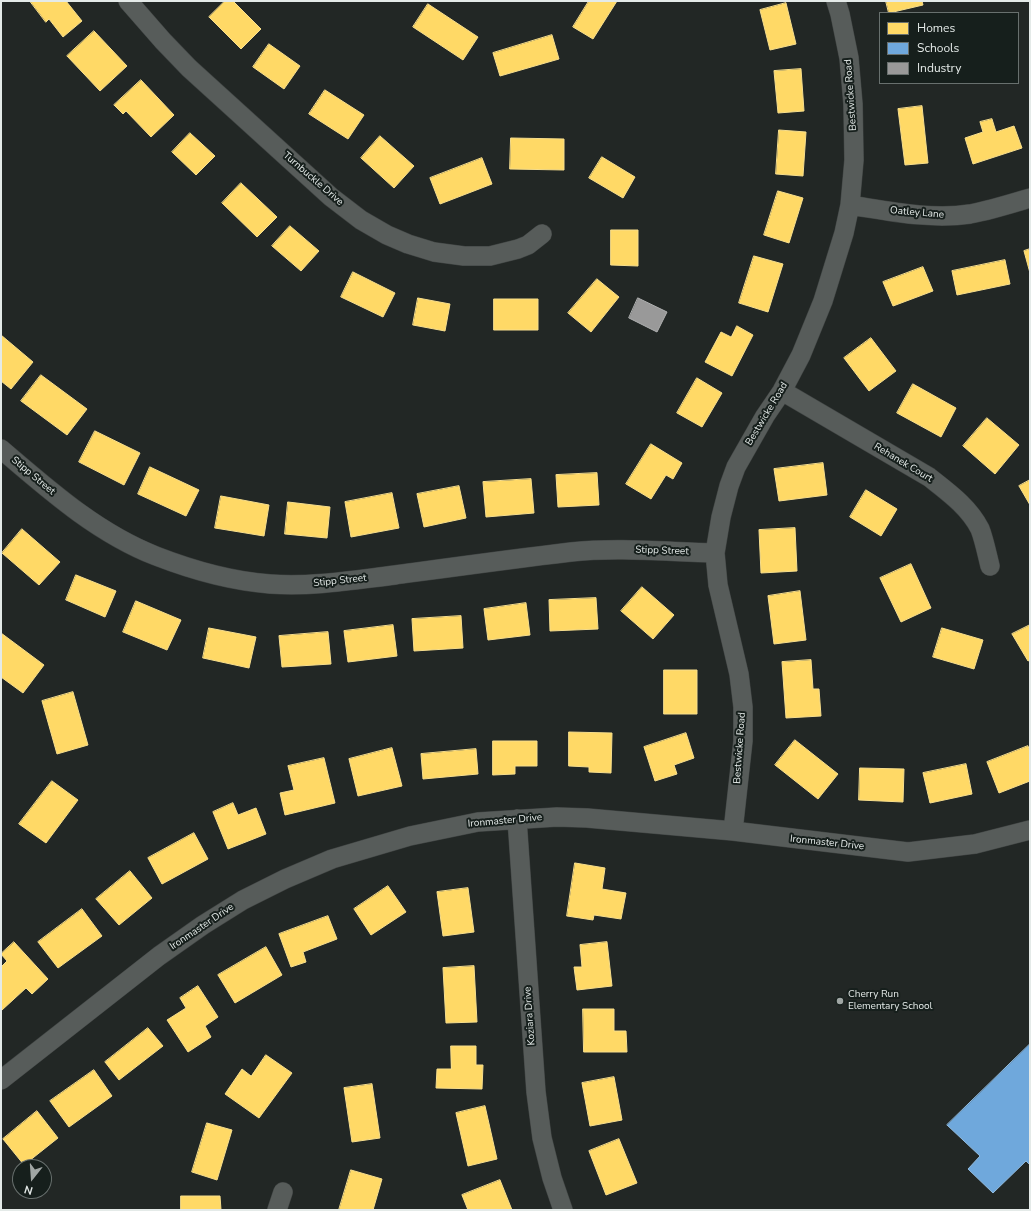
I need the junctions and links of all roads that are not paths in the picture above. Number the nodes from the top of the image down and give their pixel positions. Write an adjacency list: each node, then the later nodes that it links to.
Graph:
1 (128, 1): 5 (street, Turnbuckle Drive)
2 (836, 1): 4 (street, Bestwicke Road)
3 (1030, 198): 4 (street, Oatley Lane)
4 (850, 205): 6 (street, Bestwicke Road)
5 (542, 234)
6 (782, 391): 8 (street, Bestwicke Road); 9 (street, Rehanek Court)
7 (1, 450): 8 (street, Stipp Street)
8 (715, 553): 12 (street, Bestwicke Road)
9 (990, 566)
10 (517, 819): 12 (street, Ironmaster Drive); 13 (street, Ironmaster Drive); 16 (street, Koziara Drive)
11 (1030, 830): 12 (street, Ironmaster Drive)
12 (733, 831)
13 (1, 1080)
14 (283, 1192): 15 (street)
15 (278, 1210)
16 (563, 1210)

